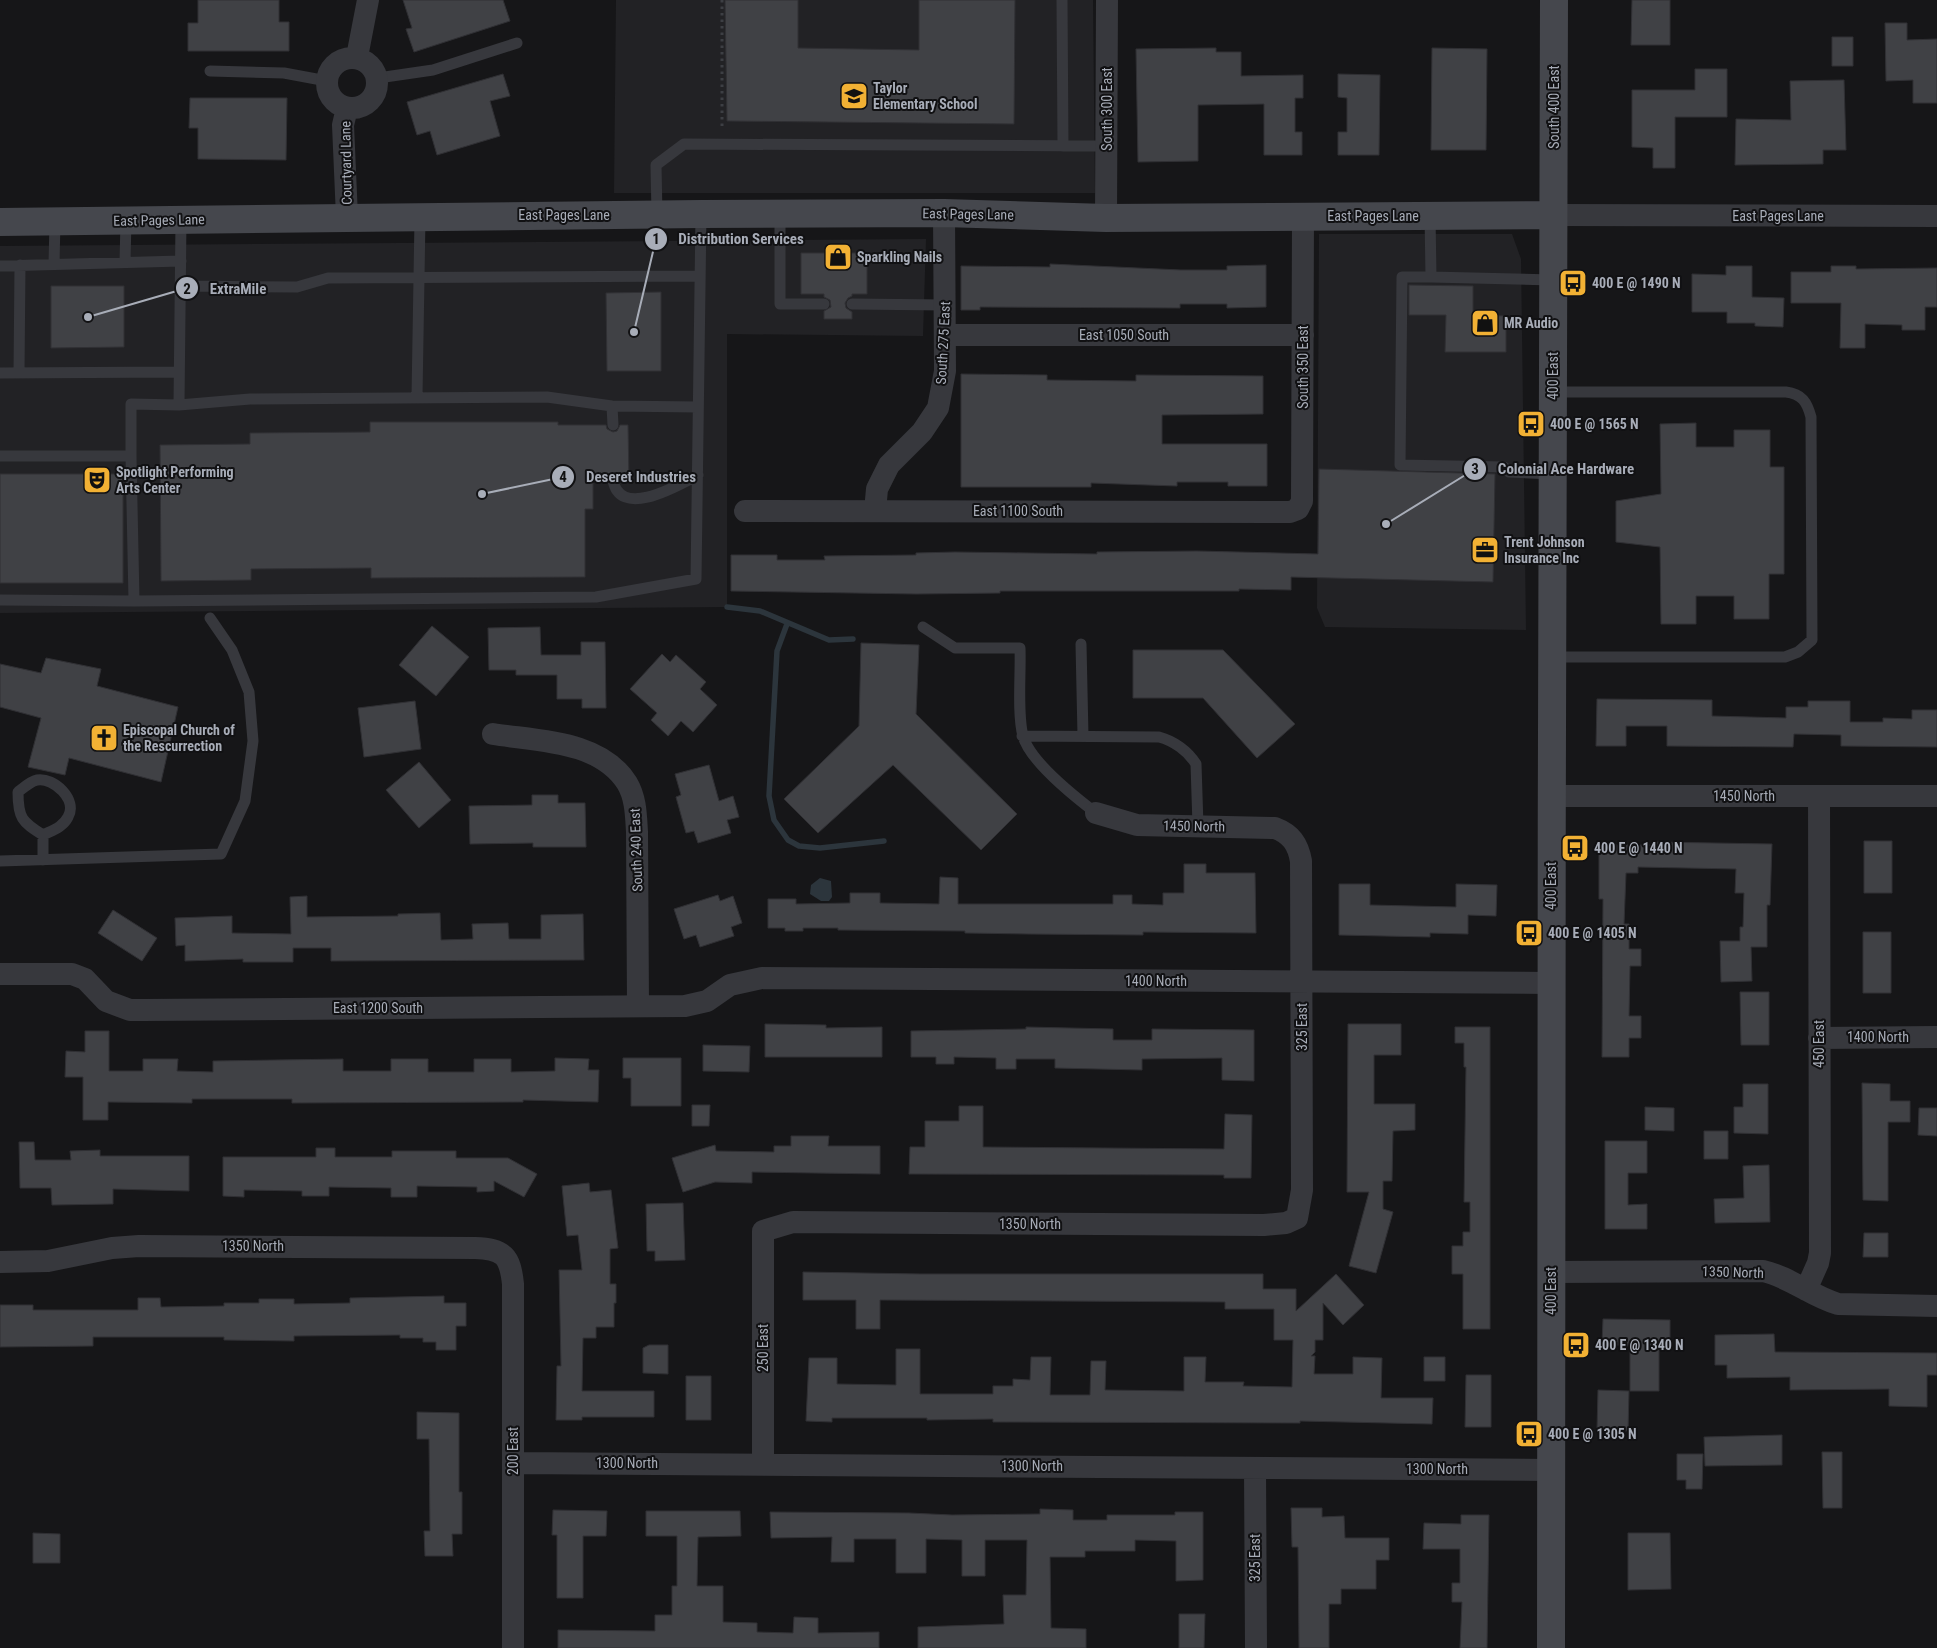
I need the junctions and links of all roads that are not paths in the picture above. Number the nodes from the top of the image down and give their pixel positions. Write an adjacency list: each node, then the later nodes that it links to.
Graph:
1 (368, 0): 6 (street)
2 (1062, 0): 11 (lane)
3 (1107, 0): 12 (street, South 300 East)
4 (1554, 0): 17 (main road, South 400 East)
5 (517, 43): 8 (lane)
6 (357, 57): 8 (street); 9 (street)
7 (210, 71): 9 (lane)
8 (378, 78): 10 (street, Courtyard Lane)
9 (327, 81): 10 (street, Courtyard Lane)
10 (346, 108): 22 (street, Courtyard Lane)
11 (1062, 146): 12 (lane); 14 (lane)
12 (1106, 146): 23 (street, South 300 East)
13 (944, 213): 16 (main road, East Pages Lane); 23 (main road, East Pages Lane); 40 (street, South 275 East)
14 (657, 214): 15 (main road, East Pages Lane); 18 (main road, East Pages Lane)
15 (700, 214): 16 (main road, East Pages Lane); 33 (lane)
16 (780, 214): 38 (lane)
17 (1553, 215): 20 (main road, East Pages Lane); 21 (street, East Pages Lane); 36 (main road, 400 East)
18 (420, 216): 22 (main road, East Pages Lane); 34 (lane)
19 (1303, 216): 20 (main road, East Pages Lane); 23 (main road, East Pages Lane); 42 (street, South 350 East)
20 (1430, 216): 35 (lane)
21 (1937, 216)
22 (347, 218): 24 (main road, East Pages Lane)
23 (1106, 218)
24 (181, 220): 25 (main road, East Pages Lane); 28 (lane)
25 (126, 221): 27 (main road, East Pages Lane); 29 (lane)
26 (0, 222): 27 (main road, East Pages Lane)
27 (55, 222): 30 (lane)
28 (180, 261): 29 (lane); 37 (lane)
29 (125, 262): 30 (lane)
30 (54, 264): 31 (lane)
31 (20, 265): 32 (lane); 45 (lane)
32 (0, 266)
33 (700, 276): 34 (lane); 50 (lane)
34 (418, 277): 37 (lane); 47 (lane)
35 (1431, 277): 36 (lane); 54 (lane)
36 (1554, 280): 46 (main road, 400 East)
37 (180, 286): 43 (lane)
38 (824, 304)
39 (852, 304): 40 (lane)
40 (945, 305): 41 (street, South 275 East)
41 (946, 335): 42 (street, East 1050 South); 58 (street, South 275 East)
42 (1303, 335): 59 (street, South 350 East)
43 (179, 372): 45 (lane); 48 (lane)
44 (0, 373): 45 (lane)
45 (20, 373)
46 (1553, 392): 54 (main road, 400 East); 65 (lane)
47 (417, 397): 48 (lane); 49 (lane)
48 (179, 405): 53 (lane)
49 (612, 406): 50 (lane); 51 (lane)
50 (698, 407): 55 (lane)
51 (612, 425)
52 (0, 456): 53 (lane)
53 (131, 456): 61 (lane)
54 (1554, 474): 65 (main road, 400 East)
55 (698, 475): 56 (lane); 61 (lane)
56 (613, 480)
57 (745, 511): 58 (street, East 1100 South)
58 (875, 511): 59 (street, East 1100 South)
59 (1290, 512)
60 (0, 600): 61 (lane)
61 (134, 601)
62 (210, 618): 76 (lane)
63 (923, 627): 67 (lane)
64 (1082, 644): 68 (lane)
65 (1551, 657): 69 (main road, 400 East)
66 (493, 734): 82 (street, South 240 East)
67 (1022, 736): 68 (lane); 72 (lane)
68 (1083, 736): 73 (lane)
69 (1551, 796): 70 (street, 1450 North); 81 (main road, 400 East)
70 (1819, 796): 71 (street, 1450 North); 84 (street, 450 East)
71 (1937, 796)
72 (1096, 814): 73 (street, 1450 North)
73 (1198, 826): 75 (street, 1450 North)
74 (43, 835): 74 (lane); 76 (lane)
75 (1291, 836): 80 (street, 325 East)
76 (43, 860): 77 (lane)
77 (0, 861)
78 (0, 974): 82 (street, East 1200 South)
79 (762, 978): 80 (street, 1400 North); 82 (street, East 1200 South)
80 (1302, 981): 81 (street, 1400 North); 85 (street, 325 East)
81 (1551, 983): 89 (main road, 400 East)
82 (638, 1006)
83 (1937, 1037): 84 (street, 1400 North)
84 (1819, 1038): 90 (street, 450 East)
85 (1297, 1218): 86 (street, 1350 North)
86 (763, 1232): 93 (street, 250 East)
87 (505, 1255): 88 (street, 1350 North); 92 (street, 200 East)
88 (0, 1262)
89 (1551, 1272): 90 (street, 1350 North); 95 (main road, 400 East)
90 (1806, 1290): 91 (street, 1350 North)
91 (1937, 1306)
92 (513, 1463): 93 (street, 1300 North); 96 (street, 200 East)
93 (763, 1464): 94 (street, 1300 North)
94 (1255, 1468): 95 (street, 1300 North); 97 (street, 325 East)
95 (1551, 1470): 98 (main road, 400 East)
96 (513, 1648)
97 (1256, 1648)
98 (1551, 1648)

